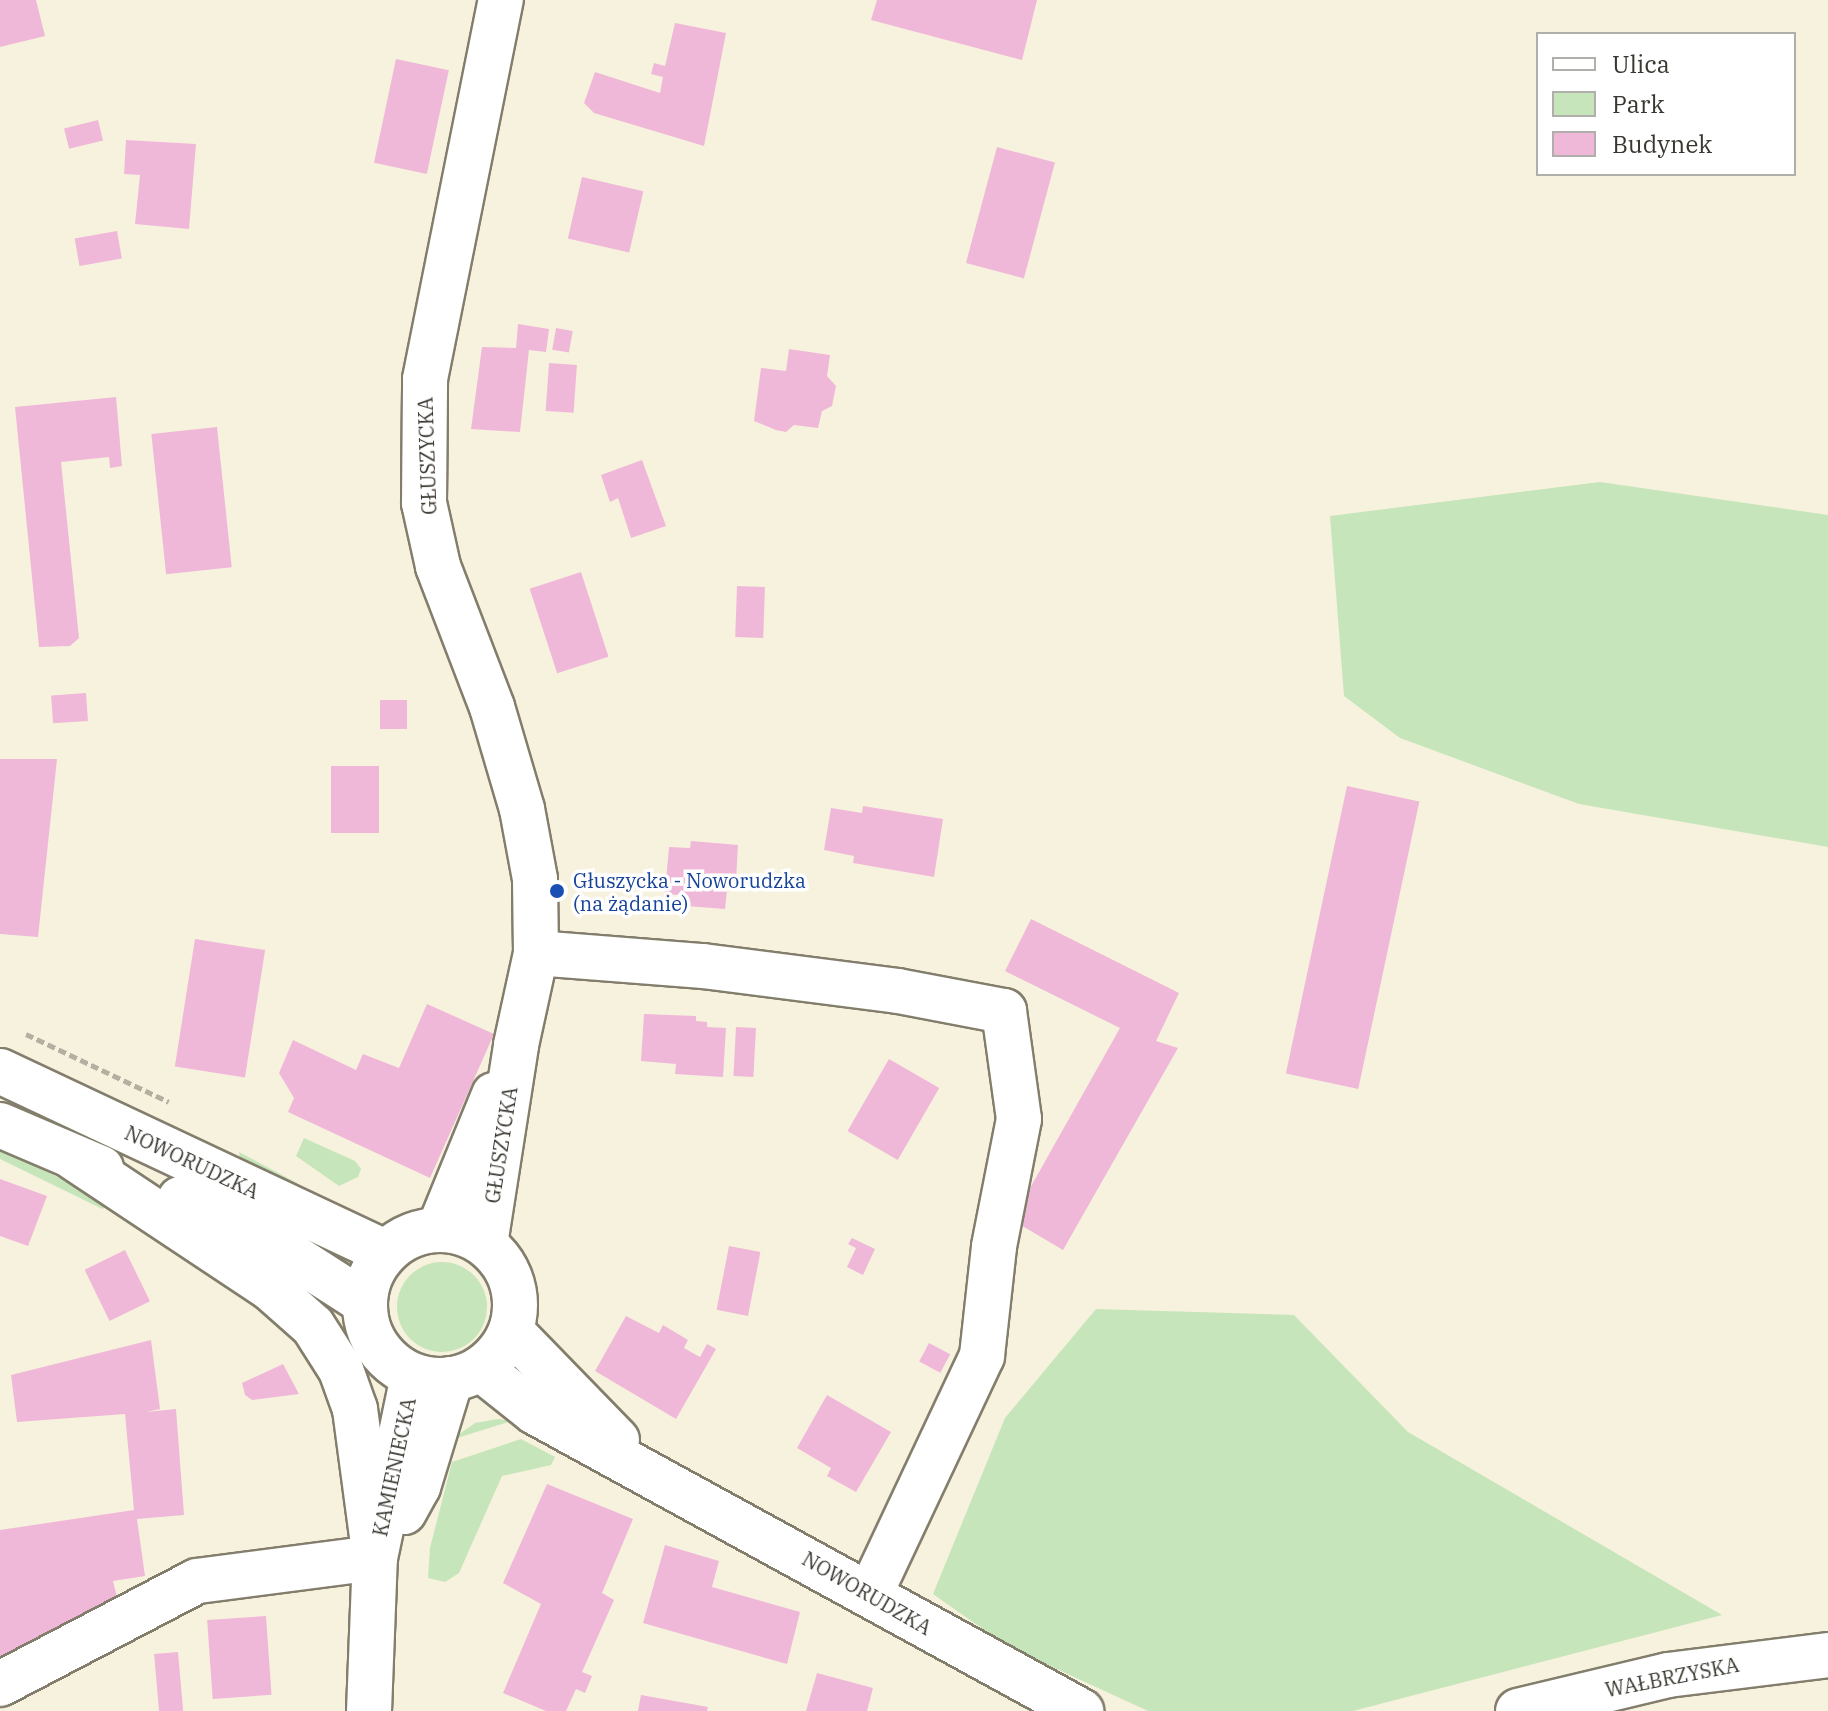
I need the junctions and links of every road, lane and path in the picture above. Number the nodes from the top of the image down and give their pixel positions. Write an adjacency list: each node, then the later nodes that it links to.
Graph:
1 (501, 0): 2 (street, GŁUSZYCKA)
2 (536, 953): 3 (street, GŁUSZYCKA); 15 (street)
3 (516, 1045): 7 (street, GŁUSZYCKA); 8 (street, GŁUSZYCKA)
4 (0, 1071): 9 (street, NOWORUDZKA)
5 (0, 1125): 6 (street, NOWORUDZKA)
6 (74, 1158): 10 (street, NOWORUDZKA); 14 (street)
7 (439, 1229): 8 (street); 9 (street)
8 (485, 1244): 11 (street)
9 (385, 1252): 10 (street)
10 (364, 1302): 12 (street)
11 (511, 1331): 12 (street); 13 (street, NOWORUDZKA)
12 (448, 1375): 13 (street, NOWORUDZKA); 14 (street, KAMIENIECKA)
13 (653, 1475): 15 (street, NOWORUDZKA)
14 (375, 1558): 17 (street); 18 (street, KAMIENIECKA)
15 (871, 1592): 19 (street, NOWORUDZKA)
16 (1828, 1655): 20 (street, WAŁBRZYSKA)
17 (0, 1684)
18 (369, 1711)
19 (1081, 1711)
20 (1518, 1711)

